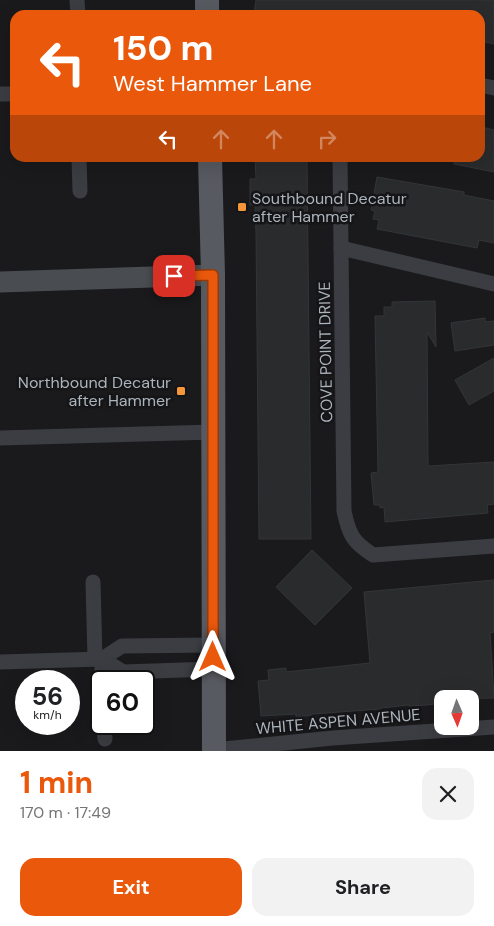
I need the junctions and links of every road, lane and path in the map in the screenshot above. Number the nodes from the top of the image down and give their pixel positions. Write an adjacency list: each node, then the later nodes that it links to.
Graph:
1 (79, 162): 4 (street)
2 (210, 162): 6 (main road)
3 (340, 162): 5 (street, COVE POINT DRIVE)
4 (80, 191)
5 (341, 248): 8 (street); 11 (street, COVE POINT DRIVE)
6 (213, 275): 7 (street); 9 (main road)
7 (0, 282)
8 (494, 284)
9 (214, 432): 10 (street); 13 (main road)
10 (0, 438)
11 (494, 546)
12 (92, 582): 14 (street)
13 (213, 644): 14 (street); 16 (main road)
14 (99, 659): 15 (street); 16 (street); 17 (street)
15 (0, 662)
16 (213, 669): 22 (main road)
17 (100, 670)
18 (494, 727): 21 (street, WHITE ASPEN AVENUE)
19 (105, 735): 20 (street)
20 (105, 739)
21 (333, 745): 22 (street, WHITE ASPEN AVENUE)
22 (214, 750)

